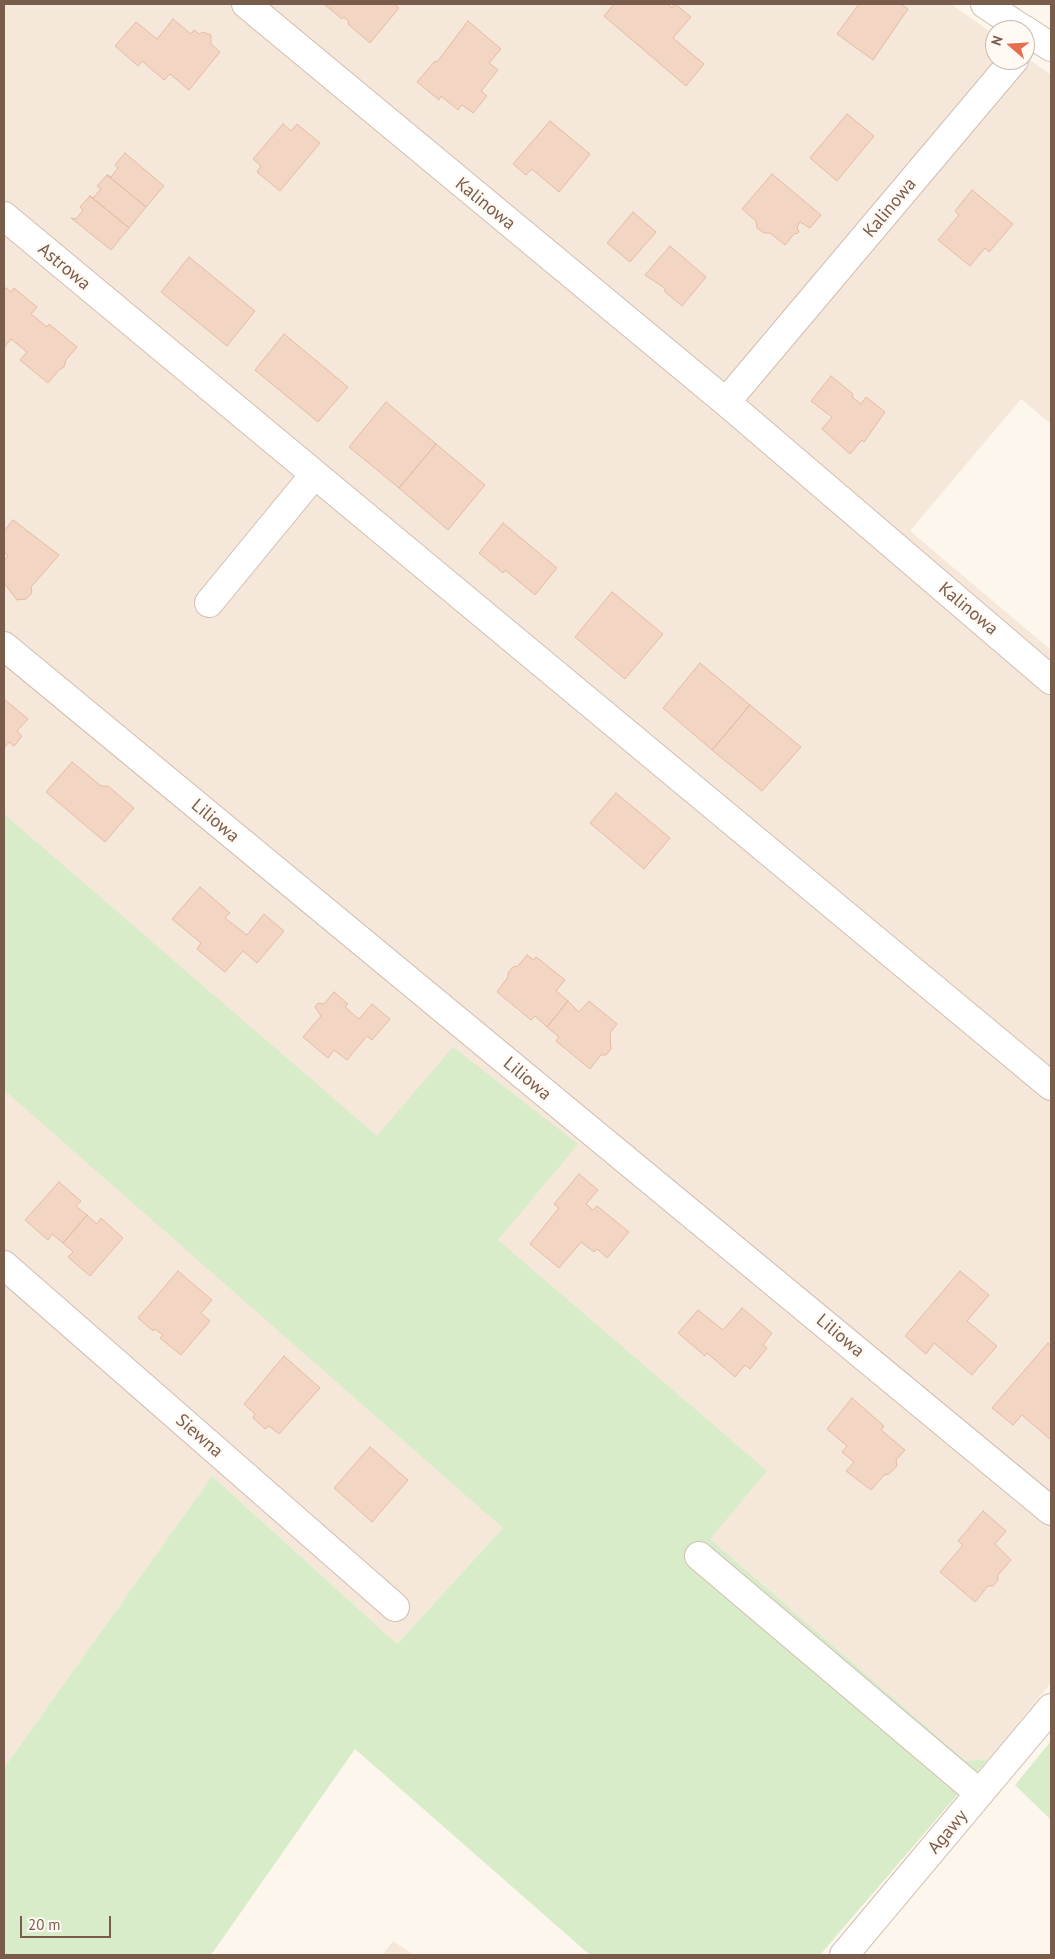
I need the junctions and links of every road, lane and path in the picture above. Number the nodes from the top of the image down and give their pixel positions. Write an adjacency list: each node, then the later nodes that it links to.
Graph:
1 (246, 4): 6 (street, Kalinowa)
2 (985, 4): 3 (street)
3 (1007, 20)
4 (1006, 70): 6 (street, Kalinowa)
5 (4, 216): 7 (street, Astrowa)
6 (726, 402): 10 (street, Kalinowa)
7 (314, 475): 8 (street); 11 (street, Astrowa)
8 (209, 603)
9 (4, 646): 13 (street, Liliowa)
10 (1051, 680)
11 (1051, 1086)
12 (4, 1265): 15 (street, Siewna)
13 (1051, 1511)
14 (699, 1556): 17 (street)
15 (395, 1607)
16 (1051, 1708): 17 (street, Agawy)
17 (980, 1794): 18 (street, Agawy)
18 (844, 1955)

